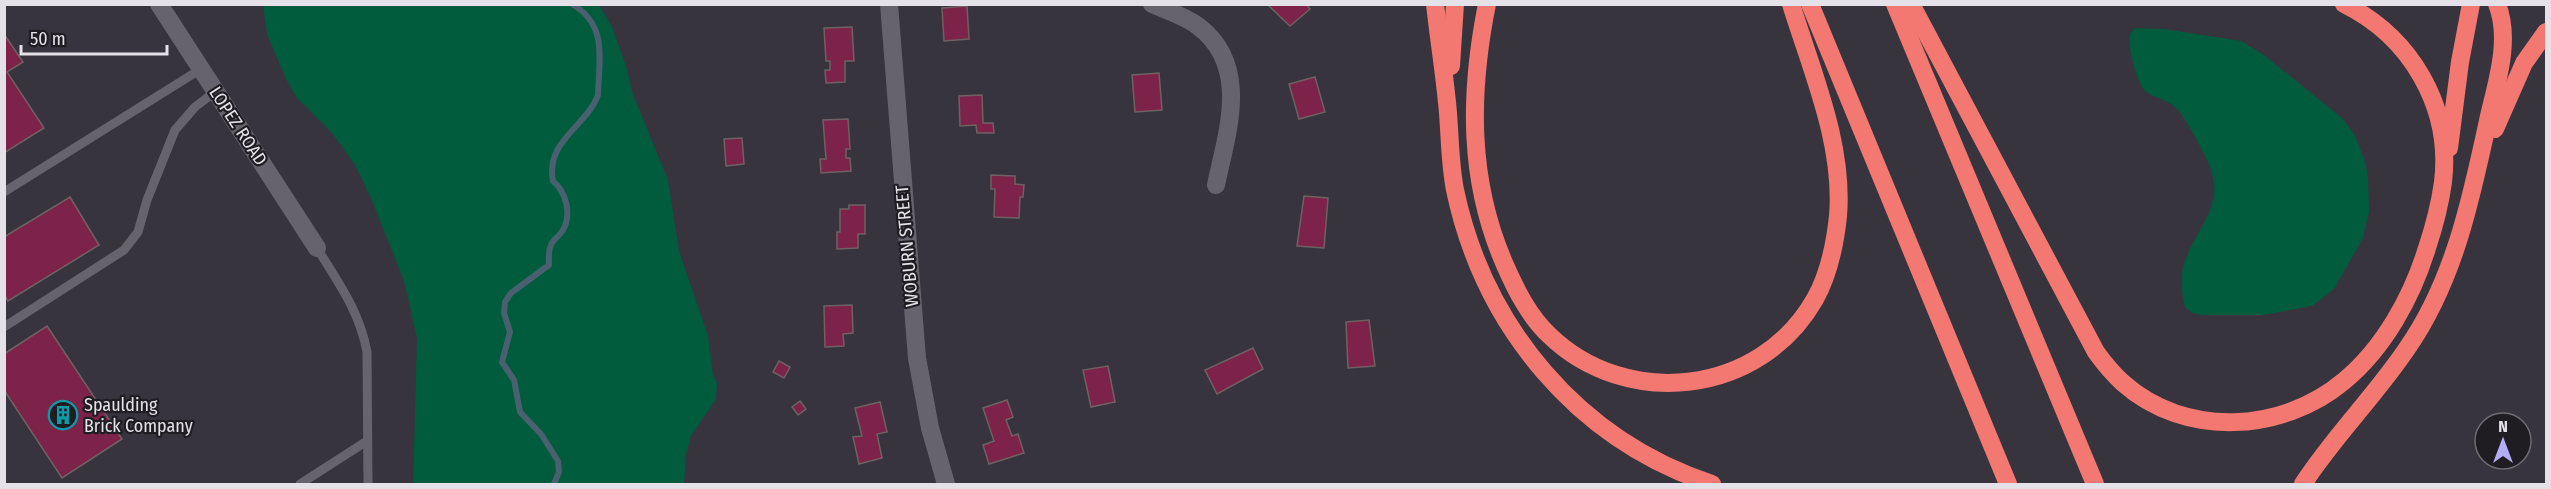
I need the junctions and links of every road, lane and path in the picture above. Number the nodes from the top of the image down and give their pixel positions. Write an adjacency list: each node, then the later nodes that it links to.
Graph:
1 (159, 4): 15 (street, LOPEZ ROAD)
2 (889, 4): 27 (street, WOBURN STREET)
3 (1152, 4): 20 (street)
4 (1435, 4): 17 (highway)
5 (1455, 4): 17 (highway)
6 (1487, 4): 7 (highway)
7 (1791, 4)
8 (1810, 4): 29 (highway)
9 (1895, 4): 30 (highway)
10 (1911, 4): 18 (highway)
11 (2344, 4): 18 (highway)
12 (2471, 4): 18 (highway)
13 (2497, 4): 19 (highway)
14 (2547, 32): 19 (highway)
15 (201, 69): 16 (street, LOPEZ ROAD); 21 (lane)
16 (216, 91): 22 (street, LOPEZ ROAD); 23 (lane)
17 (1448, 115): 28 (highway)
18 (2443, 181)
19 (2476, 182): 31 (highway)
20 (1216, 185)
21 (4, 192)
22 (317, 248): 24 (lane)
23 (4, 327)
24 (367, 441): 25 (lane); 26 (lane)
25 (300, 484)
26 (368, 484)
27 (946, 484)
28 (1712, 484)
29 (2008, 484)
30 (2095, 484)
31 (2303, 484)

